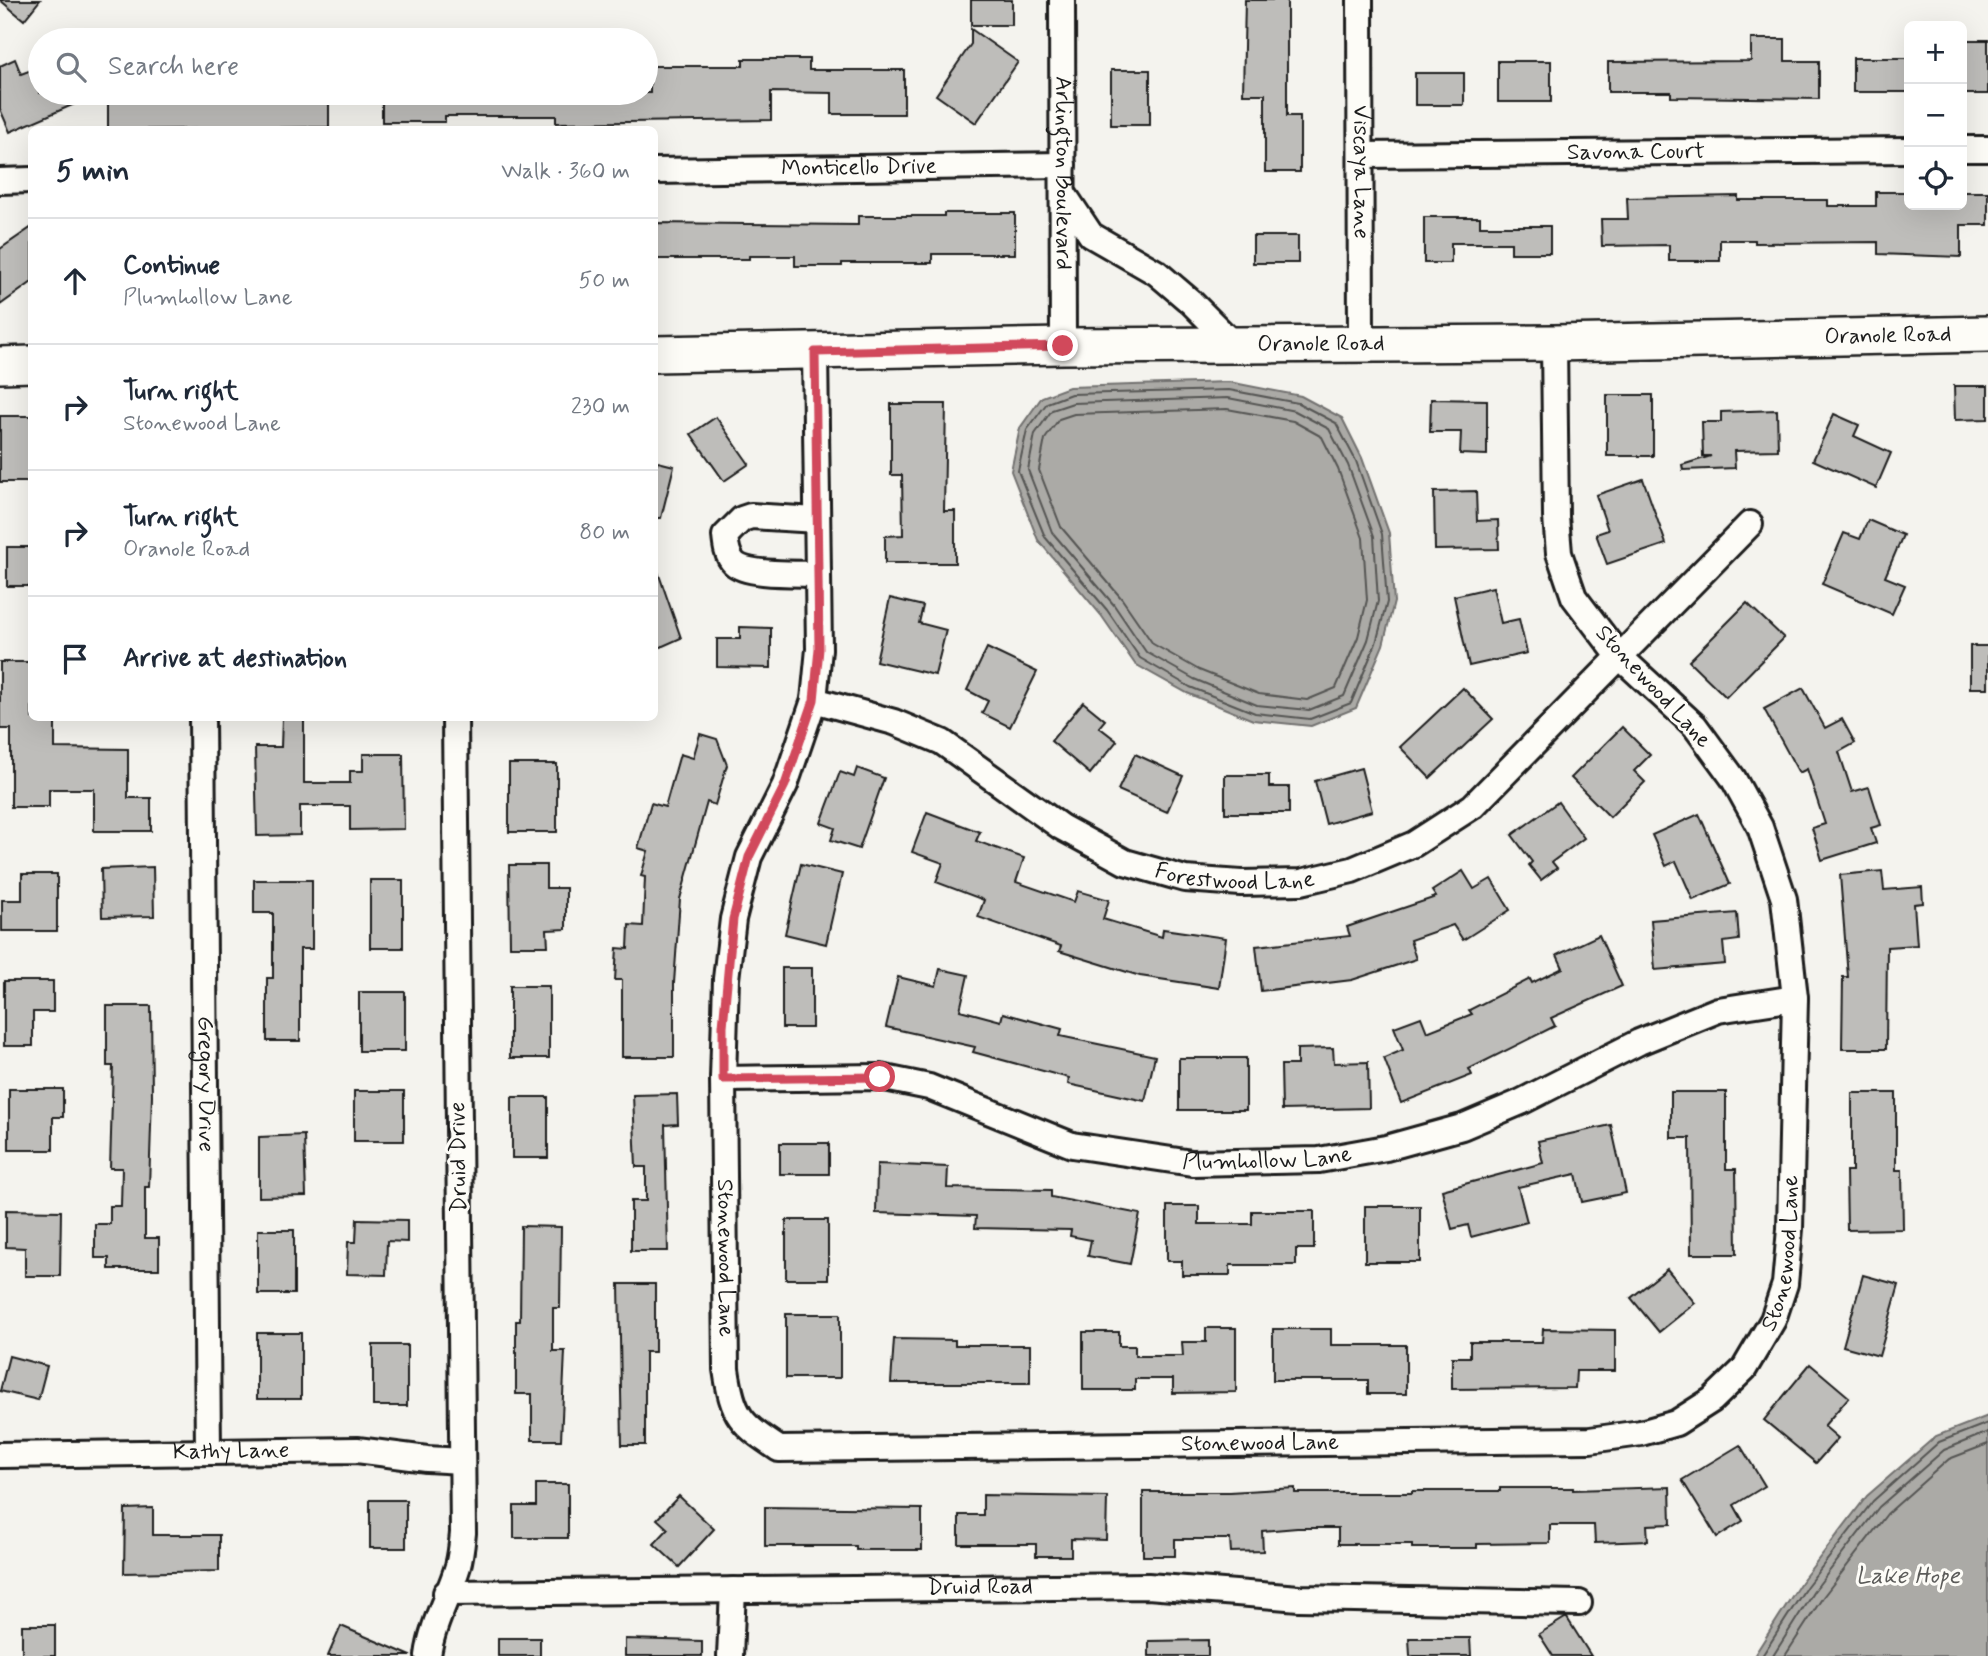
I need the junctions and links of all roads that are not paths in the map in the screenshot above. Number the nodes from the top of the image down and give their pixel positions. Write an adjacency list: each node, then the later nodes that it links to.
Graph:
1 (1062, 0): 7 (street, Arlington Boulevard)
2 (1360, 0): 6 (street, Viscaya Lane)
3 (1967, 149): 4 (street)
4 (1988, 149)
5 (1904, 150): 6 (street, Savona Court)
6 (1361, 155): 13 (street, Viscaya Lane)
7 (1063, 165): 8 (street, Monticello Drive); 11 (street, Arlington Boulevard)
8 (658, 171)
9 (28, 180): 10 (street)
10 (0, 181)
11 (1063, 193): 15 (street); 16 (street, Arlington Boulevard)
12 (1988, 334): 14 (street, Oranole Road)
13 (1361, 343): 14 (street, Oranole Road); 15 (street, Oranole Road)
14 (1554, 343): 24 (street, Stonewood Lane)
15 (1234, 345): 16 (street, Oranole Road)
16 (1063, 346): 17 (street, Oranole Road)
17 (815, 352): 18 (street, Oranole Road); 21 (street, Stonewood Lane)
18 (658, 354)
19 (28, 364): 20 (street)
20 (0, 365)
21 (817, 520): 23 (street, Stonewood Lane); 23 (street)
22 (1751, 524): 24 (street, Forestwood Lane)
23 (818, 574): 25 (street, Stonewood Lane)
24 (1619, 656): 25 (street, Forestwood Lane); 28 (street, Stonewood Lane)
25 (814, 700): 29 (street, Stonewood Lane)
26 (202, 721): 30 (street, Gregory Drive)
27 (455, 721): 32 (street, Druid Drive)
28 (1795, 998): 29 (street, Plumhollow Lane); 29 (street, Stonewood Lane)
29 (723, 1079)
30 (208, 1452): 31 (street, Kathy Lane); 32 (street, Kathy Lane)
31 (0, 1455)
32 (462, 1461): 34 (street, Druid Drive)
33 (733, 1590): 34 (street, Druid Road); 35 (street, Druid Road); 37 (street)
34 (446, 1593): 36 (street)
35 (1579, 1603)
36 (428, 1656)
37 (730, 1656)

